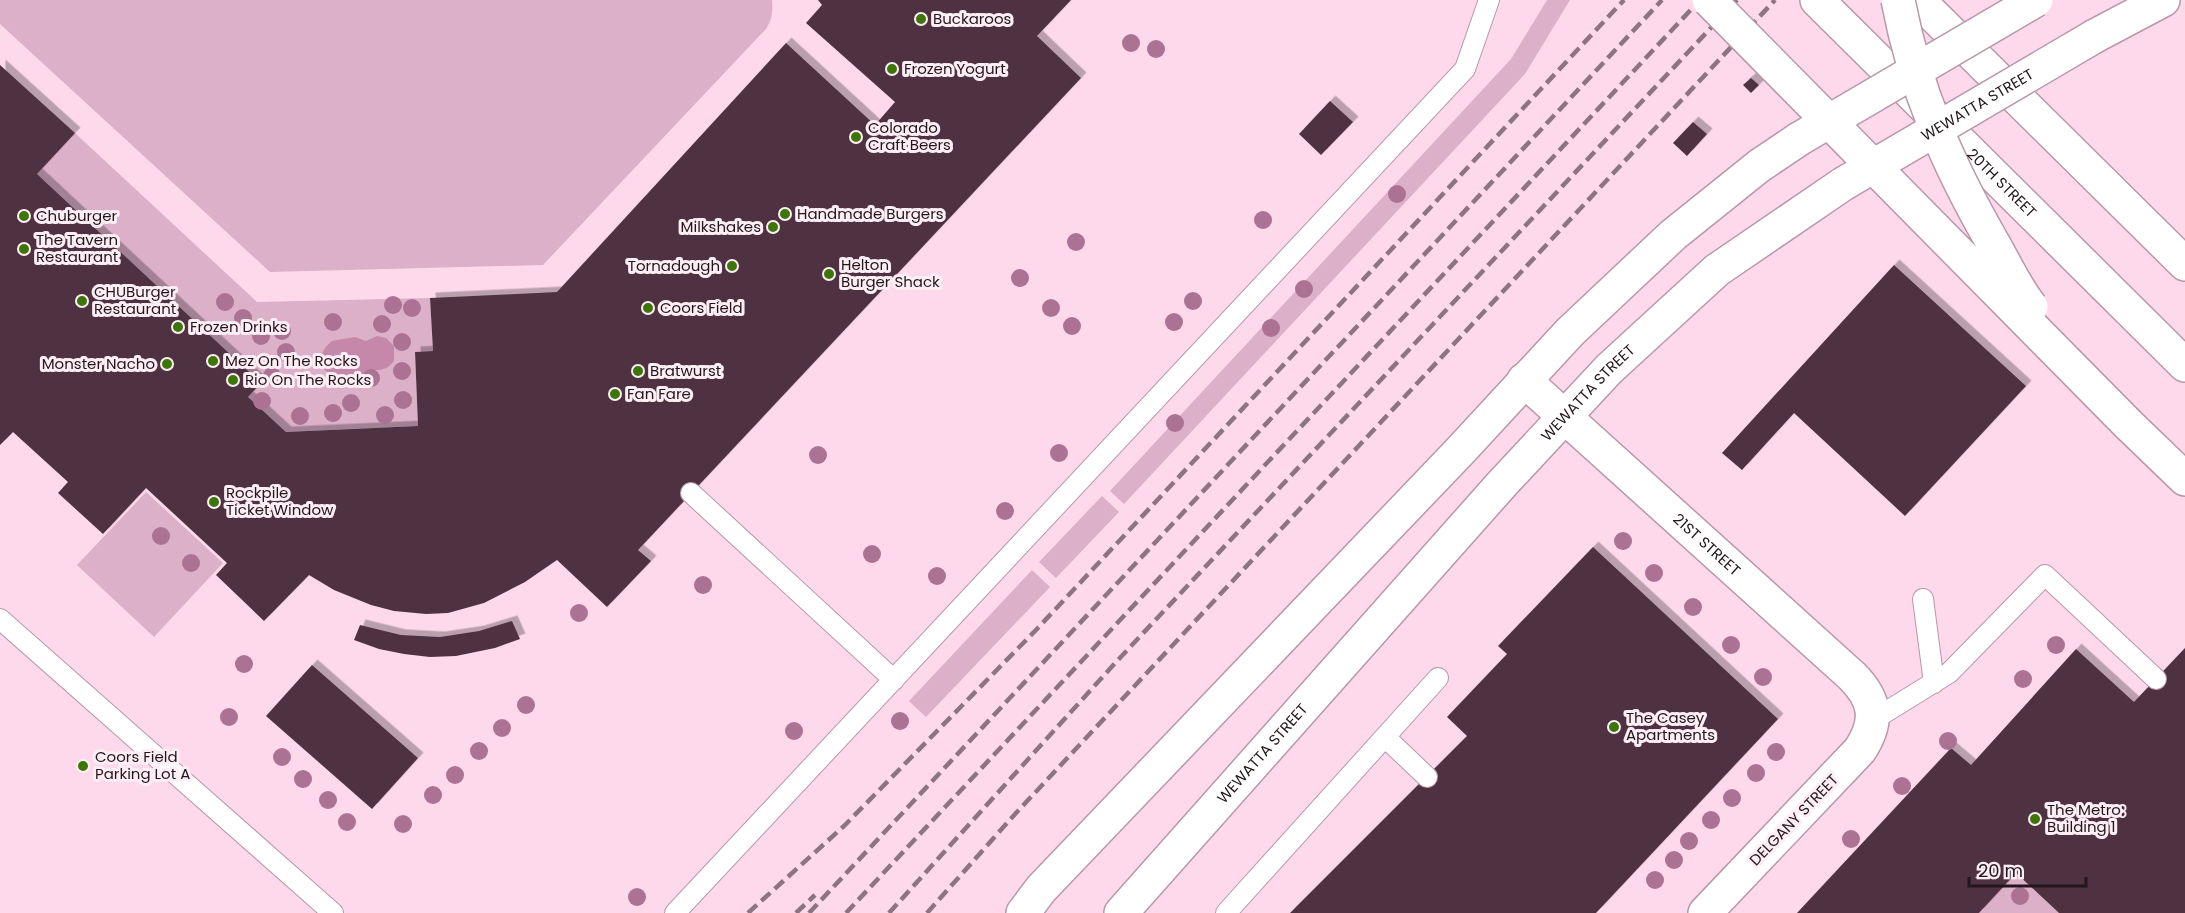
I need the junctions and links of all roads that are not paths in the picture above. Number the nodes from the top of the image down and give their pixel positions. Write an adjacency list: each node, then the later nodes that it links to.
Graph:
1 (1489, 0): 19 (lane)
2 (1709, 0): 12 (main road, bridge)
3 (1816, 0): 9 (main road, 20TH STREET)
4 (1898, 0): 12 (main road, bridge)
5 (1918, 0): 8 (main road)
6 (2036, 0): 10 (main road, bridge)
7 (2163, 0): 11 (main road, WEWATTA STREET, bridge)
8 (2185, 264)
9 (2185, 365)
10 (1524, 380): 11 (main road, 21ST STREET); 26 (main road)
11 (1564, 417): 21 (main road, 21ST STREET); 27 (main road, WEWATTA STREET)
12 (2128, 424): 13 (main road)
13 (2185, 479)
14 (691, 493): 19 (lane)
15 (1923, 599): 20 (lane)
16 (0, 619): 24 (lane)
17 (1438, 678): 22 (lane)
18 (2156, 679): 20 (lane)
19 (894, 680): 25 (lane)
20 (1934, 683): 21 (lane)
21 (1873, 720): 29 (main road, DELGANY STREET)
22 (1385, 737): 23 (lane); 28 (lane)
23 (1427, 777)
24 (333, 913)
25 (675, 913)
26 (1023, 913)
27 (1121, 913)
28 (1226, 913)
29 (1705, 913)

